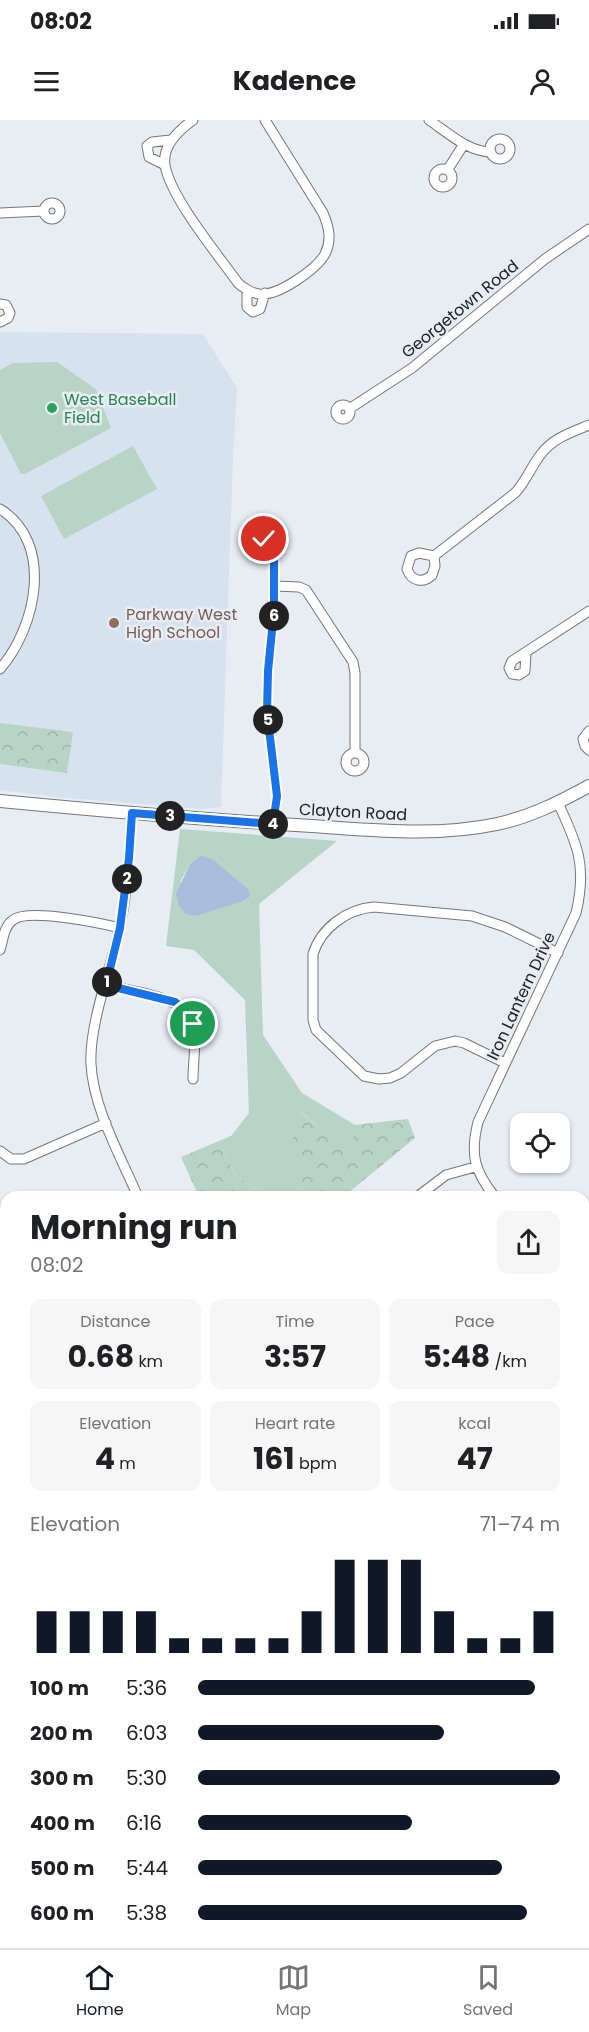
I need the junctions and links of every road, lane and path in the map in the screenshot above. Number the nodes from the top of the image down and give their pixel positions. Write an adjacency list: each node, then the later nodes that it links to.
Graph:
1 (193, 120): 4 (street)
2 (265, 120): 13 (street)
3 (429, 120): 5 (street)
4 (171, 140): 7 (street); 7 (street)
5 (464, 144): 6 (street); 8 (street)
6 (491, 152)
7 (165, 165): 12 (street)
8 (448, 169)
9 (44, 211): 10 (street)
10 (0, 213)
11 (589, 230): 16 (street, Georgetown Road)
12 (247, 290): 13 (street); 13 (street)
13 (262, 294)
14 (0, 304): 15 (street)
15 (0, 322)
16 (349, 409)
17 (589, 424): 20 (street)
18 (0, 509): 24 (street)
19 (274, 548): 21 (street)
20 (434, 556)
21 (275, 586): 27 (street); 32 (street)
22 (589, 611): 23 (street)
23 (526, 652)
24 (0, 669)
25 (589, 731): 26 (street)
26 (589, 750)
27 (355, 752)
28 (589, 786): 30 (main road, Clayton Road)
29 (0, 801): 31 (main road, Clayton Road)
30 (558, 803): 32 (main road, Clayton Road); 33 (street, Iron Lantern Drive)
31 (132, 813): 32 (main road, Clayton Road); 34 (street)
32 (273, 824)
33 (585, 873): 36 (street, Iron Lantern Drive)
34 (120, 928): 35 (street); 37 (street)
35 (0, 950)
36 (558, 953): 38 (street, Iron Lantern Drive); 38 (street)
37 (106, 985): 39 (street); 40 (street)
38 (506, 1064): 42 (street, Iron Lantern Drive)
39 (193, 1079)
40 (106, 1123): 41 (street); 43 (street)
41 (0, 1151)
42 (475, 1167): 44 (street); 45 (street)
43 (135, 1191)
44 (425, 1191)
45 (491, 1191)

